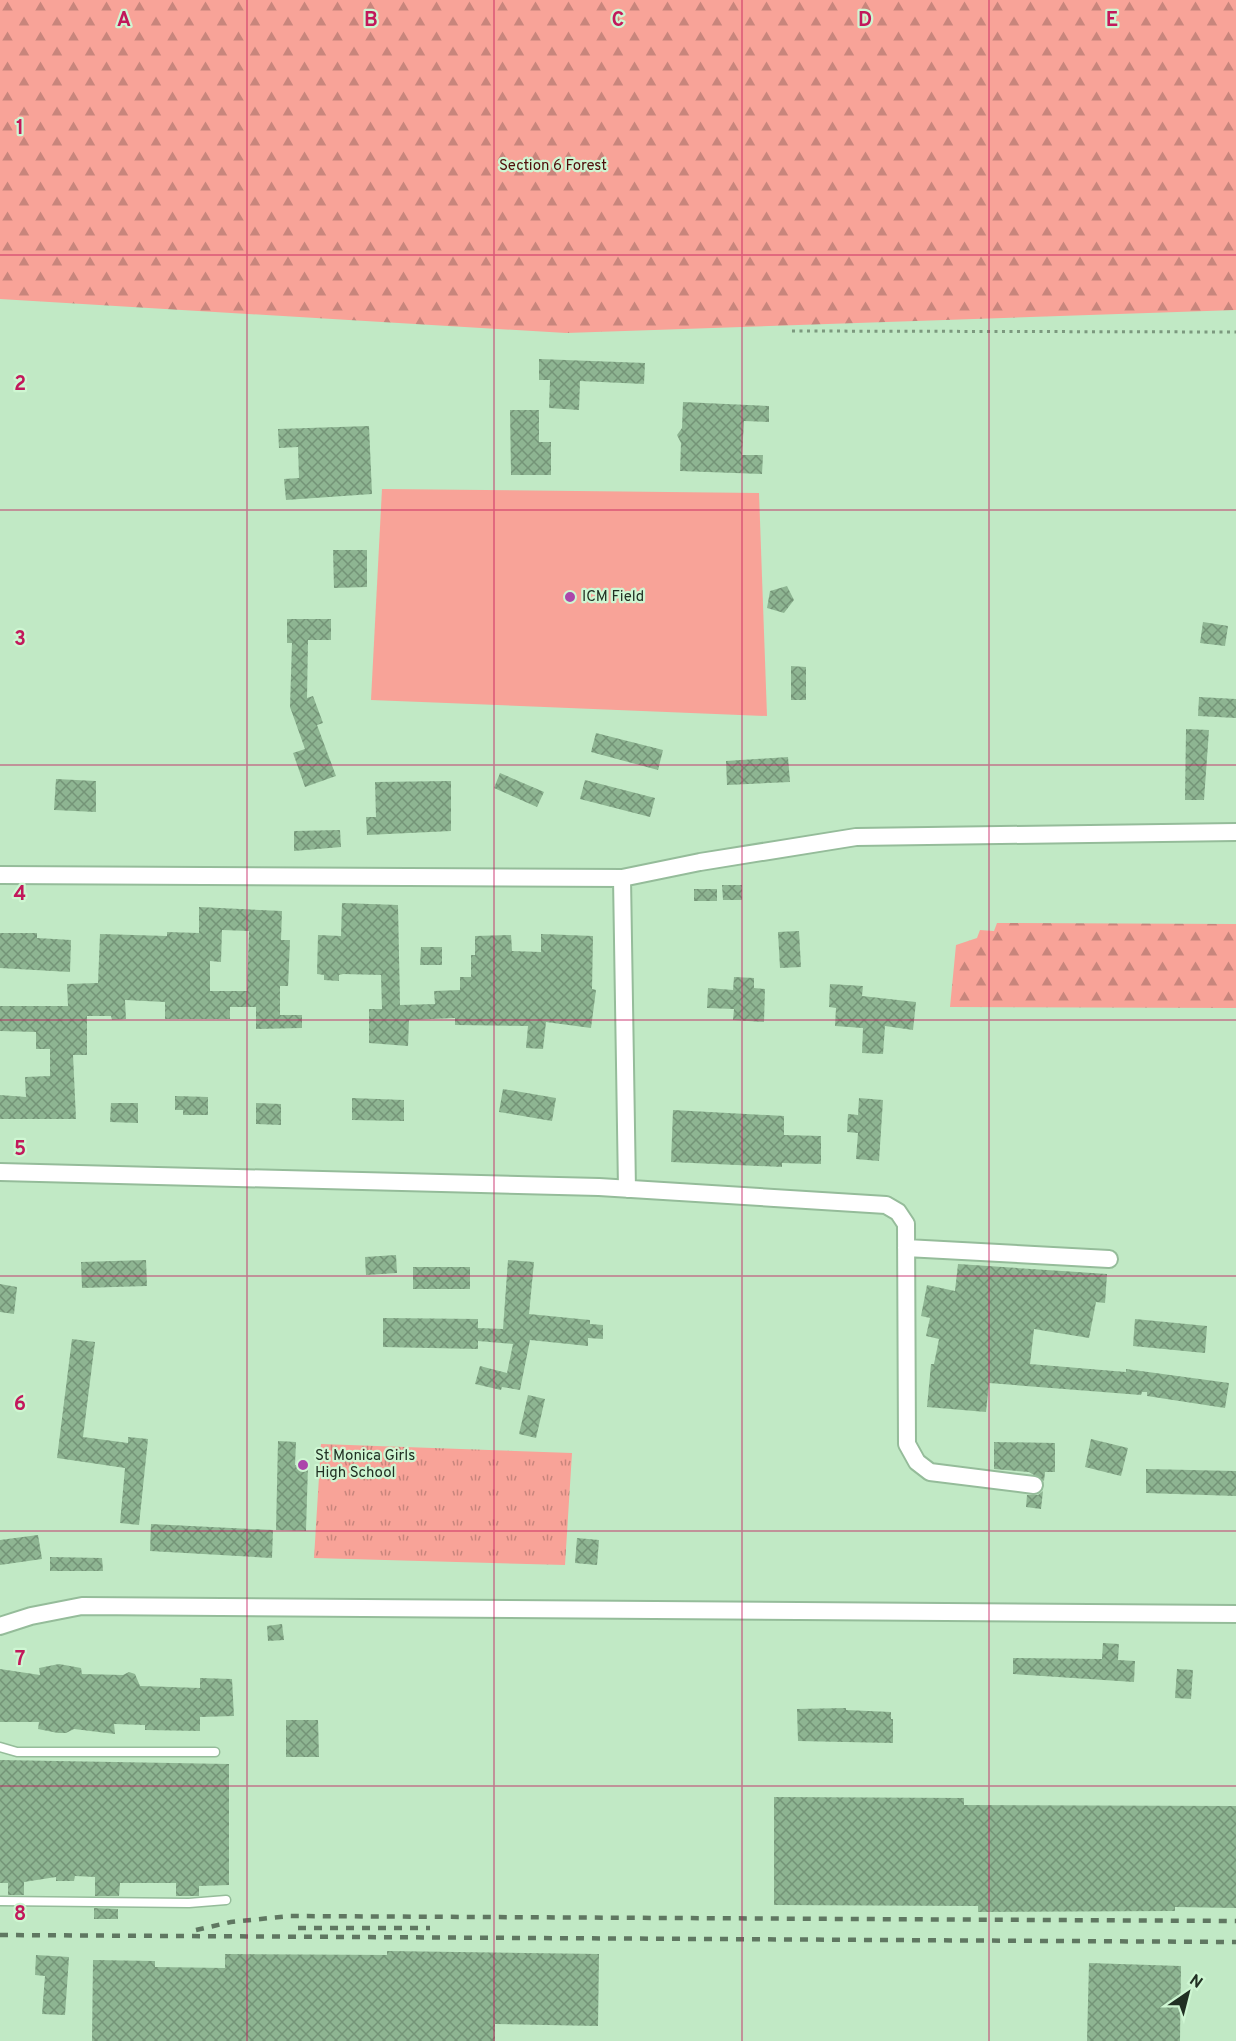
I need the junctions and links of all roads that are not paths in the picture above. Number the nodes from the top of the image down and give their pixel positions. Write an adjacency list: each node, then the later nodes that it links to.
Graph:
1 (1236, 832): 3 (street)
2 (0, 875): 3 (street)
3 (622, 878): 5 (street)
4 (0, 1172): 5 (street)
5 (627, 1189): 6 (street)
6 (906, 1248): 7 (street); 8 (street)
7 (1109, 1259)
8 (1034, 1485)
9 (1236, 1614): 10 (street)
10 (0, 1626)
11 (0, 1747): 12 (lane)
12 (215, 1752)
13 (226, 1900): 14 (lane)
14 (0, 1901)

